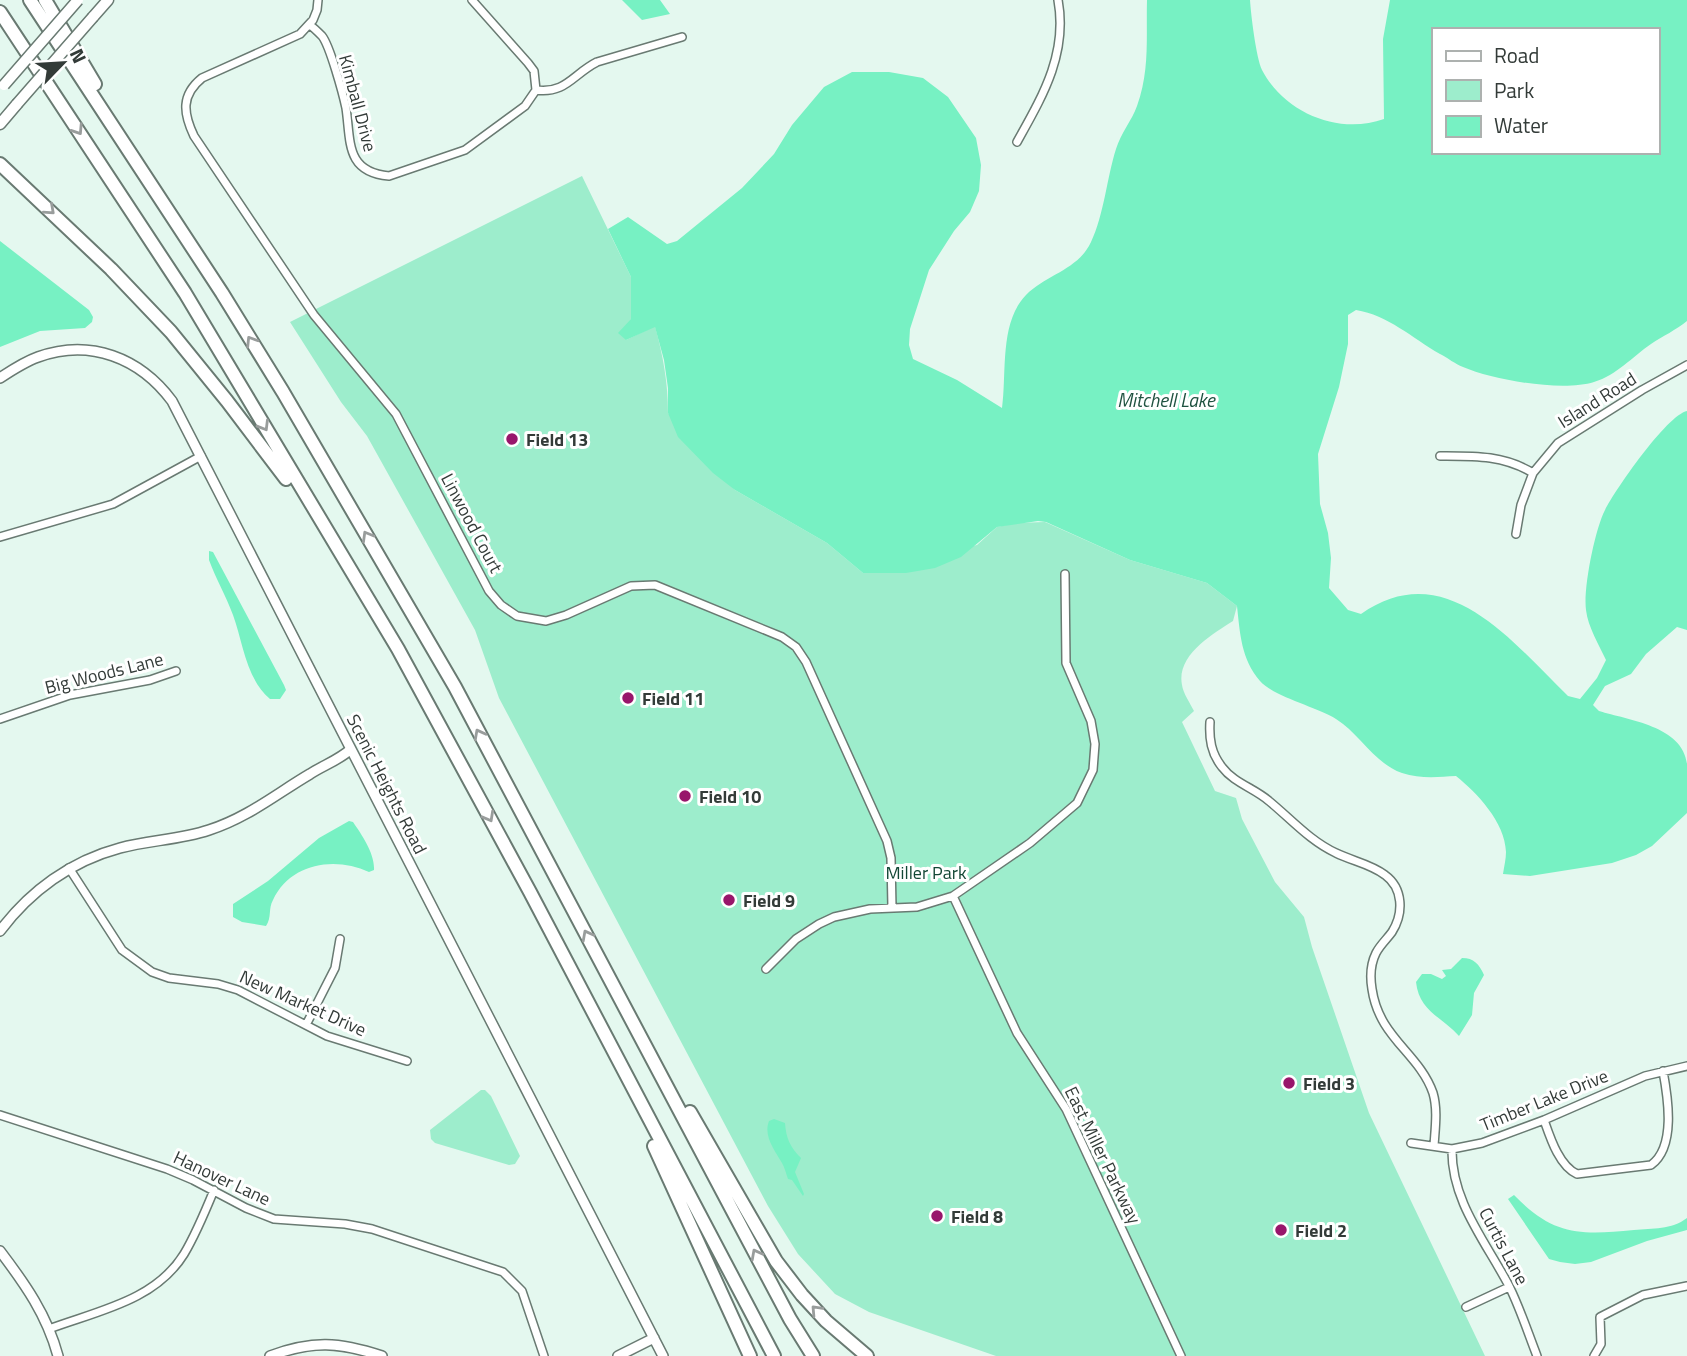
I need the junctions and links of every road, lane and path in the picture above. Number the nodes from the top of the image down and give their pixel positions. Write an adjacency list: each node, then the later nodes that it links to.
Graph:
1 (30, 0): 16 (highway)
2 (45, 0): 16 (highway)
3 (78, 0): 11 (main road, bridge)
4 (108, 0): 13 (main road, bridge)
5 (318, 0): 9 (street)
6 (472, 0): 12 (street)
7 (1058, 0): 14 (street)
8 (0, 12): 25 (highway, one-way to 25)
9 (310, 25): 12 (street, Kimball Drive); 32 (street, Linwood Court)
10 (682, 37): 12 (street)
11 (2, 87)
12 (536, 90)
13 (0, 124)
14 (1017, 142)
15 (0, 164): 25 (highway, one-way to 25)
16 (222, 293): 36 (highway, one-way to 16)
17 (1687, 365): 21 (street, Island Road)
18 (0, 378): 19 (street, Scenic Heights Road)
19 (201, 456): 23 (street); 29 (street, Scenic Heights Road)
20 (1440, 456): 21 (street)
21 (1533, 472): 22 (street, Island Road)
22 (1516, 534)
23 (0, 537)
24 (1065, 574): 31 (street)
25 (398, 649): 37 (highway, one-way to 37)
26 (176, 671): 27 (street, Big Woods Lane)
27 (1, 717)
28 (1210, 722): 45 (street)
29 (351, 749): 30 (street); 53 (street, Scenic Heights Road)
30 (69, 869): 33 (street); 38 (street, New Market Drive)
31 (953, 896): 32 (street); 64 (street, East Miller Parkway)
32 (892, 908): 35 (street)
33 (0, 931)
34 (340, 939): 38 (street)
35 (766, 969)
36 (619, 995): 62 (highway, one-way to 36); 63 (highway, one-way to 36)
37 (593, 1012): 60 (highway); 61 (highway)
38 (306, 1025): 39 (street, New Market Drive)
39 (407, 1061)
40 (1687, 1066): 41 (street, Timber Lake Drive)
41 (1663, 1071): 43 (street, Timber Lake Drive); 43 (street)
42 (0, 1115): 47 (street, Hanover Lane)
43 (1544, 1120): 46 (street, Timber Lake Drive)
44 (1411, 1143): 45 (street, Timber Lake Drive)
45 (1434, 1146): 46 (street, Timber Lake Drive)
46 (1452, 1149): 50 (street, Curtis Lane)
47 (214, 1190): 52 (street); 57 (street, Hanover Lane)
48 (0, 1251): 52 (street)
49 (1687, 1286): 66 (street)
50 (1509, 1287): 51 (street); 65 (street, Curtis Lane)
51 (1466, 1307)
52 (49, 1329): 54 (street)
53 (654, 1338): 58 (street); 59 (street, Scenic Heights Road)
54 (58, 1356)
55 (270, 1356): 56 (street)
56 (382, 1356)
57 (544, 1356)
58 (618, 1356)
59 (663, 1356)
60 (750, 1356)
61 (774, 1356)
62 (813, 1356)
63 (867, 1356)
64 (1181, 1356)
65 (1537, 1356)
66 (1594, 1356)

